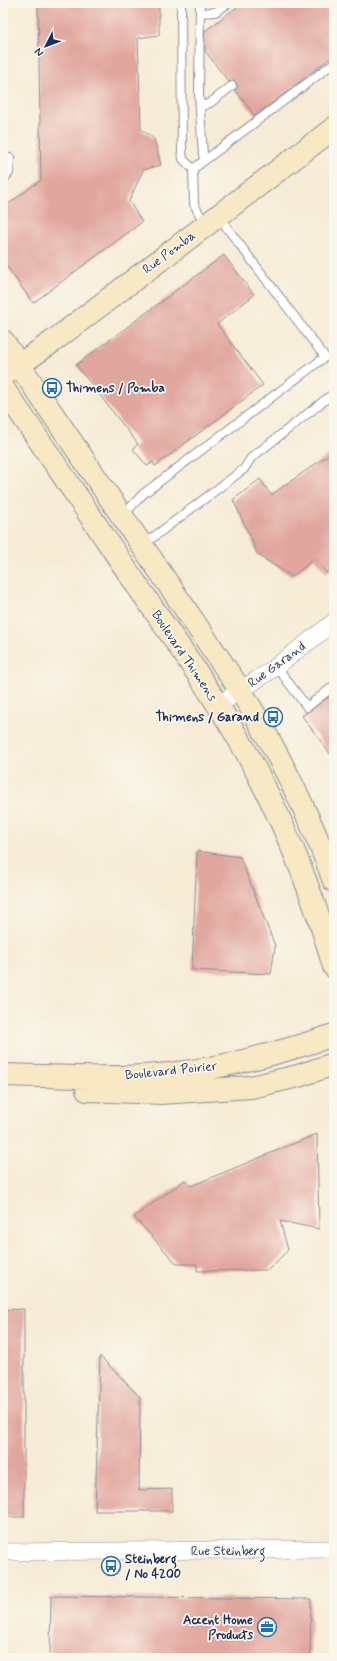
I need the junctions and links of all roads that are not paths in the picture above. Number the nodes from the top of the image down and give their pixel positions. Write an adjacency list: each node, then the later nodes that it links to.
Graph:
1 (181, 3): 11 (lane)
2 (200, 3): 4 (lane)
3 (229, 3): 4 (lane)
4 (200, 13): 7 (lane)
5 (334, 63): 10 (lane)
6 (232, 86): 7 (lane)
7 (200, 107): 10 (lane)
8 (332, 133): 13 (street, Rue Pomba)
9 (3, 159): 12 (lane)
10 (205, 160): 11 (lane)
11 (193, 169): 13 (lane)
12 (3, 180)
13 (212, 221): 15 (street, Rue Pomba); 18 (lane)
14 (3, 341): 15 (street)
15 (11, 371): 18 (street)
16 (3, 388): 24 (street, Boulevard Thimens)
17 (334, 393): 19 (lane)
18 (121, 514): 19 (street)
19 (142, 545): 23 (street)
20 (334, 622): 21 (street, Rue Garand)
21 (276, 666): 22 (lane); 23 (street, Rue Garand)
22 (334, 686)
23 (241, 691): 24 (street, Rue Garand); 25 (street)
24 (218, 705): 26 (street, Boulevard Thimens)
25 (334, 881)
26 (334, 967)
27 (334, 1035): 29 (street, Boulevard Poirier)
28 (334, 1064): 30 (street, Boulevard Poirier)
29 (3, 1075)
30 (3, 1086)
31 (334, 1549): 32 (street, Rue Steinberg)
32 (3, 1552)

